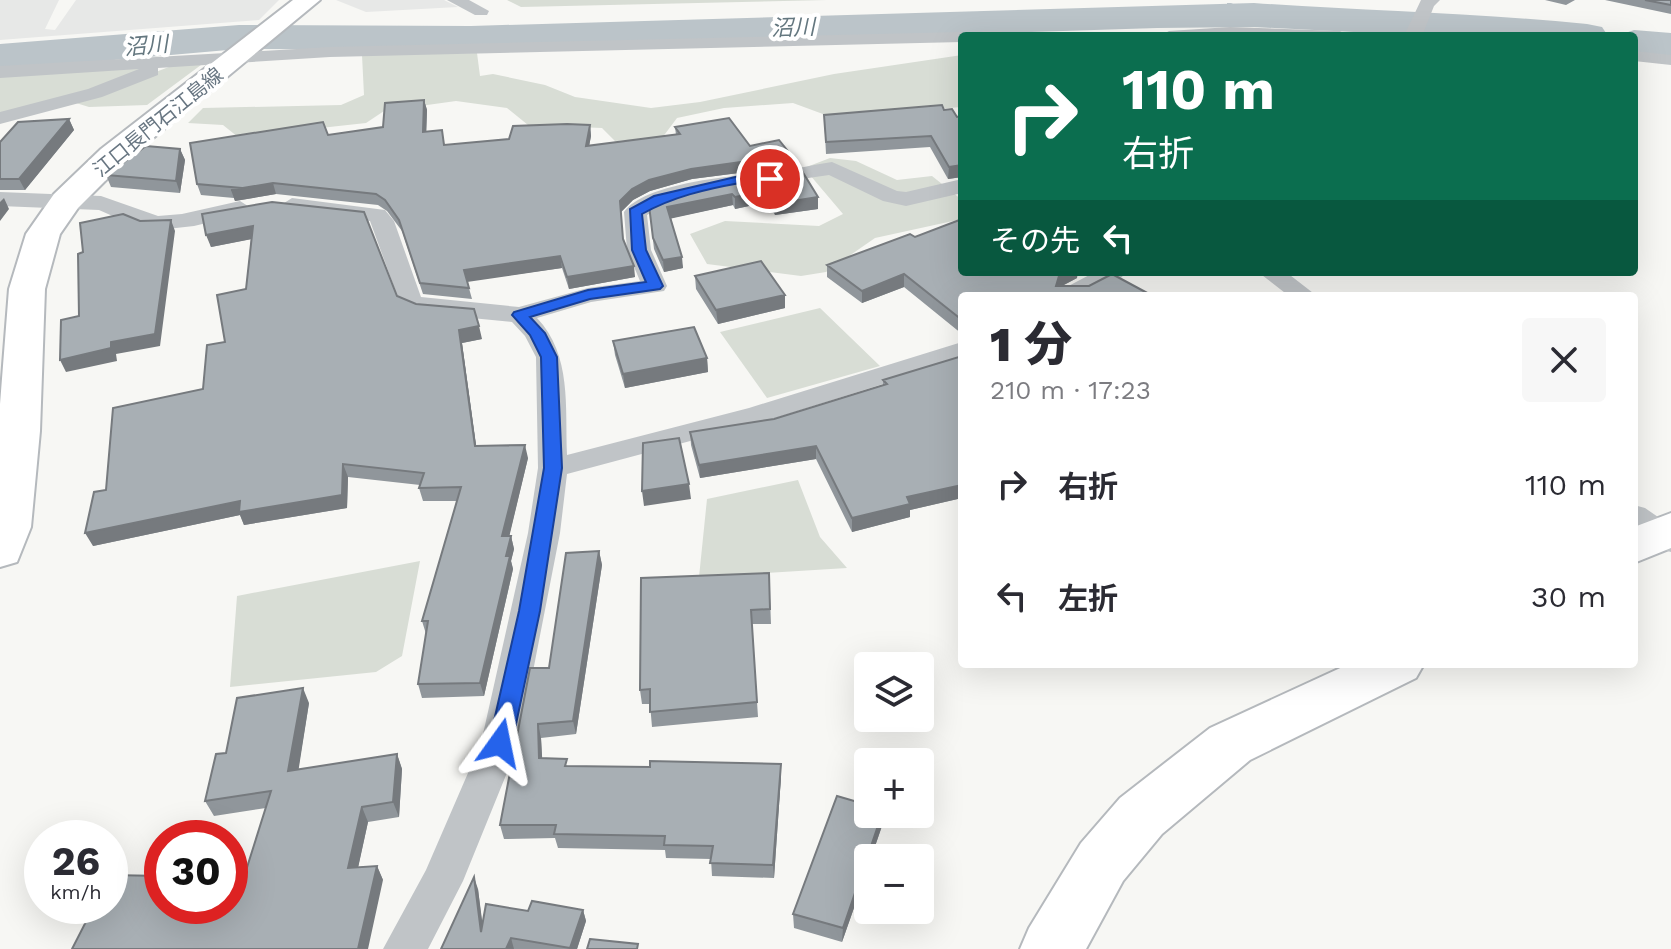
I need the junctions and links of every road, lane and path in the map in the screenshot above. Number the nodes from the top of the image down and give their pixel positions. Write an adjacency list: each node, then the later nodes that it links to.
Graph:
1 (308, 0): 8 (main road, 江口長門石江島線)
2 (455, 0): 4 (street)
3 (1430, 1): 5 (street)
4 (481, 11)
5 (1415, 32)
6 (958, 37): 8 (street)
7 (1638, 56): 10 (street)
8 (238, 57): 9 (street); 15 (main road, 江口長門石江島線)
9 (175, 60): 11 (street); 12 (street)
10 (1671, 60)
11 (0, 72)
12 (0, 118)
13 (958, 187): 20 (street)
14 (0, 199): 15 (street)
15 (66, 201): 20 (street); 23 (main road, 江口長門石江島線)
16 (1106, 276): 18 (street)
17 (1276, 276): 19 (street)
18 (1076, 292)
19 (1299, 292)
20 (520, 315): 22 (street)
21 (958, 351): 22 (street)
22 (553, 468): 25 (street)
23 (0, 550)
24 (1390, 668): 26 (main road)
25 (405, 949)
26 (1052, 949)

